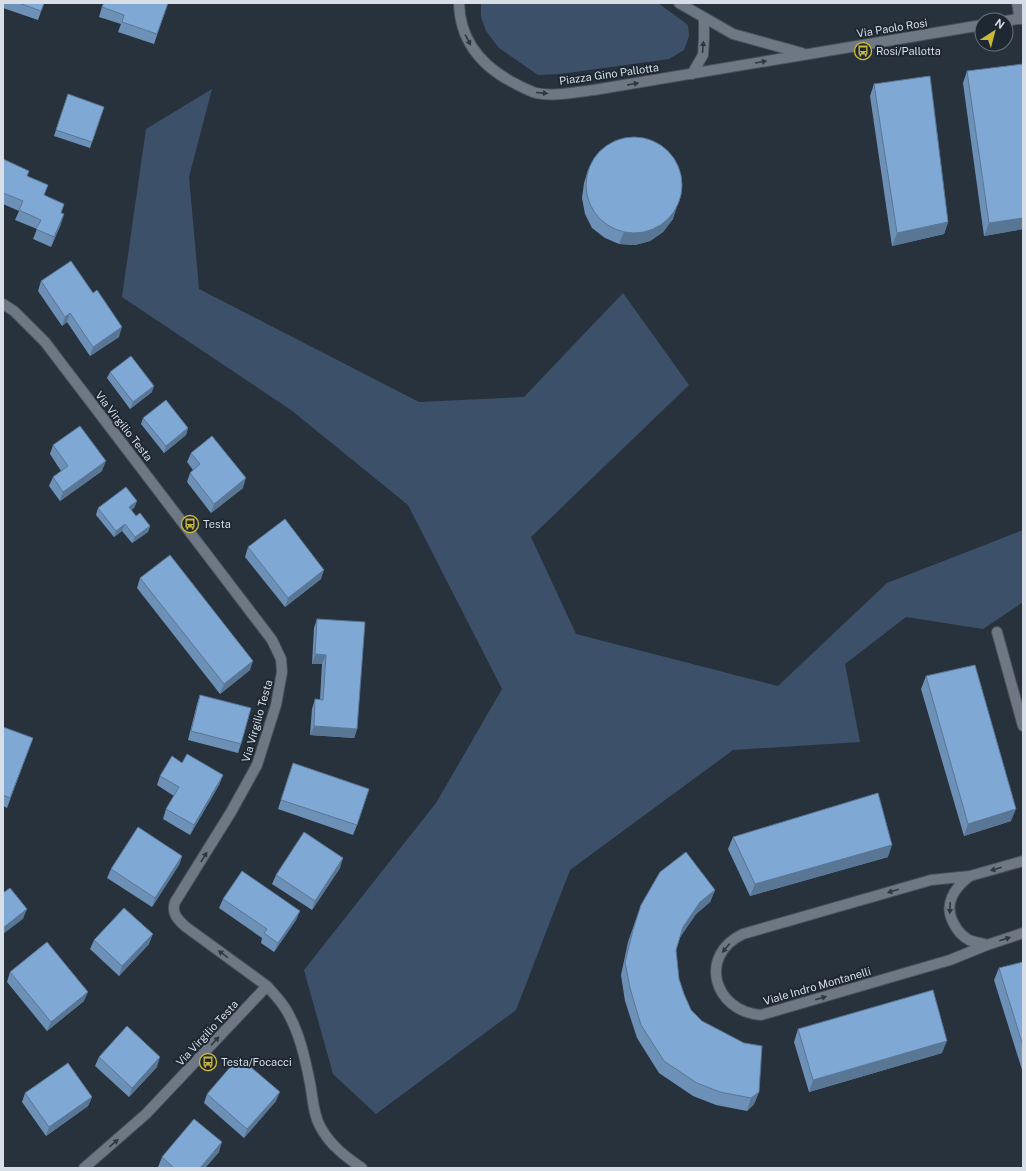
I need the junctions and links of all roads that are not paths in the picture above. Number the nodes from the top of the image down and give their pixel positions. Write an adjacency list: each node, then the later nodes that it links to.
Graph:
1 (459, 3): 8 (street, Piazza Gino Pallotta, one-way to 8)
2 (679, 3): 4 (street)
3 (1017, 3): 5 (street)
4 (704, 18): 7 (street); 8 (street, one-way to 4)
5 (1022, 19)
6 (974, 26): 7 (street, Via Paolo Rosi)
7 (806, 54): 8 (street, Piazza Gino Pallotta, one-way to 7)
8 (692, 74)
9 (3, 304): 16 (street, Via Virgilio Testa, one-way to 9)
10 (997, 632): 11 (street)
11 (1023, 726)
12 (1023, 861): 13 (street, Viale Indro Montanelli, one-way to 13)
13 (970, 876): 15 (street, Viale Indro Montanelli, one-way to 15); 15 (street, Viale Indro Montanelli, one-way to 15)
14 (1023, 933): 15 (street, Viale Indro Montanelli, one-way to 14)
15 (987, 945)
16 (267, 986): 17 (street, Via Virgilio Testa, one-way to 16); 18 (street)
17 (84, 1168)
18 (362, 1168)

